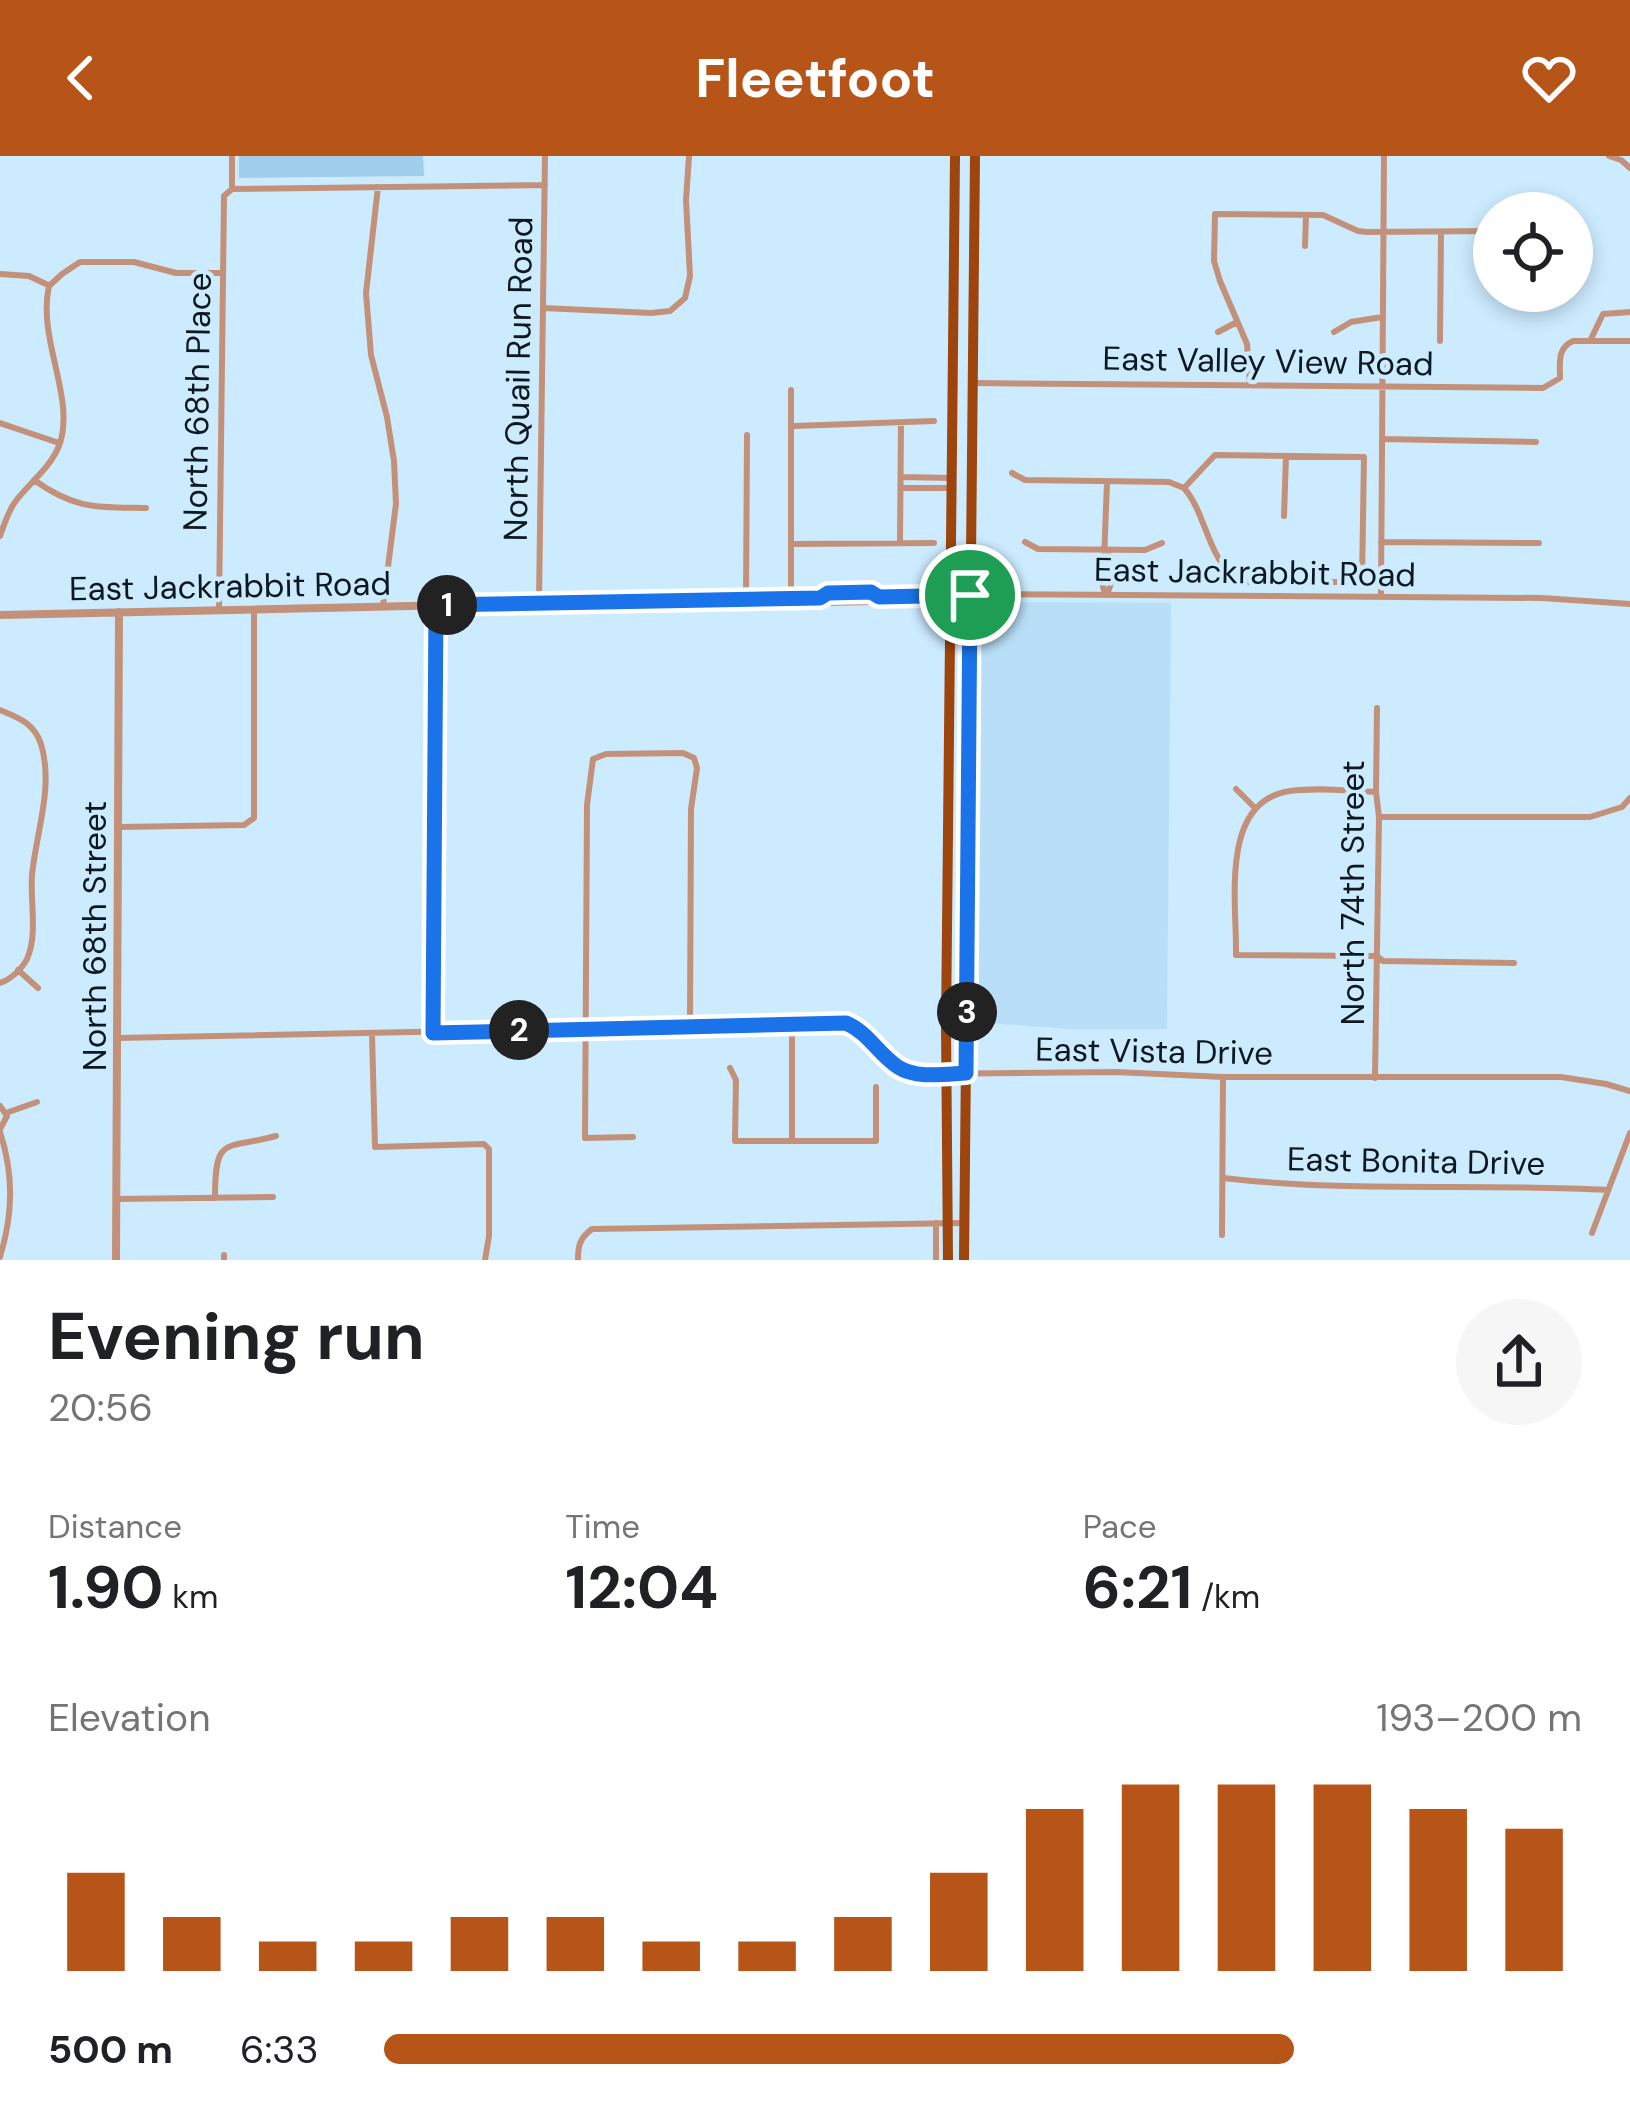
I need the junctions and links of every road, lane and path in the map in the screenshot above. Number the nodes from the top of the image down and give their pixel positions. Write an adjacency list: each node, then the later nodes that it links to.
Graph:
1 (232, 156): 11 (street)
2 (545, 156): 9 (street, North Quail Run Road)
3 (689, 156): 20 (street)
4 (955, 156): 46 (main road)
5 (975, 156): 29 (main road)
6 (1384, 156): 14 (street)
7 (1609, 156): 8 (street)
8 (1630, 168)
9 (545, 185): 10 (street); 20 (street, North Quail Run Road)
10 (378, 187): 11 (street); 69 (street)
11 (232, 189): 17 (street, North 68th Place)
12 (1306, 215): 14 (street); 16 (street); 23 (street)
13 (1473, 231): 15 (street)
14 (1384, 232): 15 (street); 22 (street)
15 (1441, 232): 26 (street)
16 (1305, 245)
17 (222, 273): 19 (street); 71 (street, North 68th Place)
18 (0, 274): 19 (street)
19 (49, 286): 40 (street)
20 (543, 308): 66 (street, North Quail Run Road)
21 (1630, 312): 27 (street)
22 (1382, 317): 25 (street); 31 (street)
23 (1237, 322): 24 (street); 30 (street)
24 (1218, 332)
25 (1334, 332)
26 (1439, 341)
27 (1590, 341): 28 (street); 31 (street, East Valley View Road)
28 (1630, 341)
29 (973, 382): 30 (street, East Valley View Road); 60 (main road)
30 (1250, 385): 31 (street, East Valley View Road)
31 (1382, 386): 38 (street)
32 (791, 390): 36 (street)
33 (934, 421): 35 (street)
34 (0, 423): 40 (street)
35 (901, 423): 36 (street); 43 (street)
36 (792, 426): 58 (street)
37 (747, 435): 64 (street)
38 (1382, 439): 39 (street); 54 (street)
39 (1536, 442)
40 (60, 444): 44 (street)
41 (1286, 456): 48 (street); 48 (street); 50 (street)
42 (1012, 473): 45 (street)
43 (901, 477): 46 (street); 47 (street)
44 (34, 480): 49 (street); 51 (street)
45 (1107, 482): 48 (street); 59 (street)
46 (952, 483): 47 (street); 62 (main road)
47 (901, 488): 52 (street)
48 (1184, 488)
49 (146, 508)
50 (1284, 516)
51 (0, 536)
52 (900, 542): 55 (street); 58 (street)
53 (1025, 542): 59 (street)
54 (1381, 542): 57 (street); 63 (street)
55 (934, 543)
56 (1162, 543): 59 (street)
57 (1539, 543)
58 (792, 544): 65 (street)
59 (1106, 550): 61 (street)
60 (970, 595): 61 (street, East Jackrabbit Road); 62 (street, East Jackrabbit Road); 77 (main road)
61 (1106, 595): 63 (street, East Jackrabbit Road)
62 (951, 596): 65 (street, East Jackrabbit Road); 76 (main road)
63 (1381, 597): 67 (street, East Jackrabbit Road)
64 (746, 598): 65 (street, East Jackrabbit Road); 66 (street, East Jackrabbit Road)
65 (791, 598)
66 (539, 602): 68 (street, East Jackrabbit Road)
67 (1630, 604)
68 (436, 605): 69 (street, East Jackrabbit Road); 94 (street)
69 (383, 606): 70 (street, East Jackrabbit Road)
70 (254, 609): 71 (street, East Jackrabbit Road); 85 (street)
71 (220, 610): 72 (street, East Jackrabbit Road)
72 (119, 612): 73 (street, East Jackrabbit Road); 85 (street, North 68th Street)
73 (0, 615)
74 (1377, 708): 79 (street, North 74th Street)
75 (0, 710): 88 (street)
76 (948, 764): 77 (main road); 82 (main road)
77 (969, 764): 84 (main road)
78 (1236, 789): 81 (street)
79 (1376, 792): 81 (street); 83 (street, North 74th Street)
80 (1630, 798): 83 (street)
81 (1254, 807): 86 (street)
82 (949, 815): 84 (main road); 99 (main road)
83 (1379, 817): 86 (street, North 74th Street)
84 (968, 818): 98 (main road)
85 (118, 826): 96 (street, North 68th Street)
86 (1377, 956): 87 (street); 101 (street, North 74th Street)
87 (1514, 963)
88 (18, 970): 89 (street); 90 (street)
89 (0, 983)
90 (38, 988)
91 (792, 1024): 92 (street, East Vista Drive); 99 (street, East Vista Drive); 110 (street)
92 (690, 1025): 93 (street, East Vista Drive); 93 (street)
93 (585, 1027): 94 (street, East Vista Drive); 109 (street)
94 (433, 1033): 95 (street, East Vista Drive)
95 (372, 1034): 96 (street, East Vista Drive); 122 (street)
96 (117, 1038): 115 (street, North 68th Street)
97 (730, 1068): 110 (street)
98 (966, 1073): 99 (street, East Vista Drive); 100 (street, East Vista Drive); 117 (main road)
99 (947, 1074): 116 (main road)
100 (1223, 1077): 101 (street, East Vista Drive); 111 (street)
101 (1375, 1078): 103 (street, East Vista Drive)
102 (876, 1087): 110 (street)
103 (1630, 1091)
104 (37, 1102): 105 (street)
105 (3, 1109): 106 (street)
106 (0, 1130): 120 (street)
107 (1630, 1132): 112 (street)
108 (276, 1136): 114 (street)
109 (633, 1137)
110 (793, 1142)
111 (1223, 1178): 112 (street, East Bonita Drive); 119 (street)
112 (1608, 1190): 118 (street)
113 (273, 1197): 114 (street)
114 (215, 1198): 115 (street)
115 (116, 1199): 121 (street, North 68th Street)
116 (942, 1223): 117 (street); 123 (street); 124 (street); 125 (main road)
117 (964, 1223): 126 (main road)
118 (1592, 1233)
119 (1222, 1234)
120 (0, 1256)
121 (116, 1260)
122 (484, 1260)
123 (578, 1260)
124 (936, 1260)
125 (948, 1260)
126 (964, 1260)

